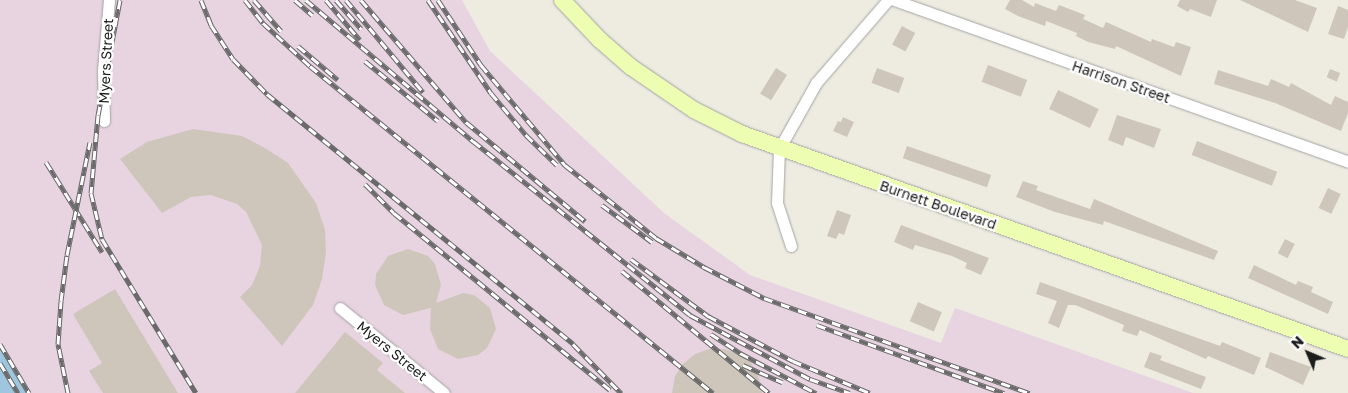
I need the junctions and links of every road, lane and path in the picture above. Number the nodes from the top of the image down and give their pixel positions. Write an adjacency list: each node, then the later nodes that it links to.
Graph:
1 (109, 0): 5 (street, Myers Street)
2 (562, 0): 6 (main road, Burnett Boulevard)
3 (888, 0): 6 (street)
4 (894, 0): 7 (street, Harrison Street)
5 (104, 122)
6 (779, 149): 8 (street); 10 (main road, Burnett Boulevard)
7 (1348, 162)
8 (791, 246)
9 (340, 308): 11 (street, Myers Street)
10 (1348, 349)
11 (444, 393)

